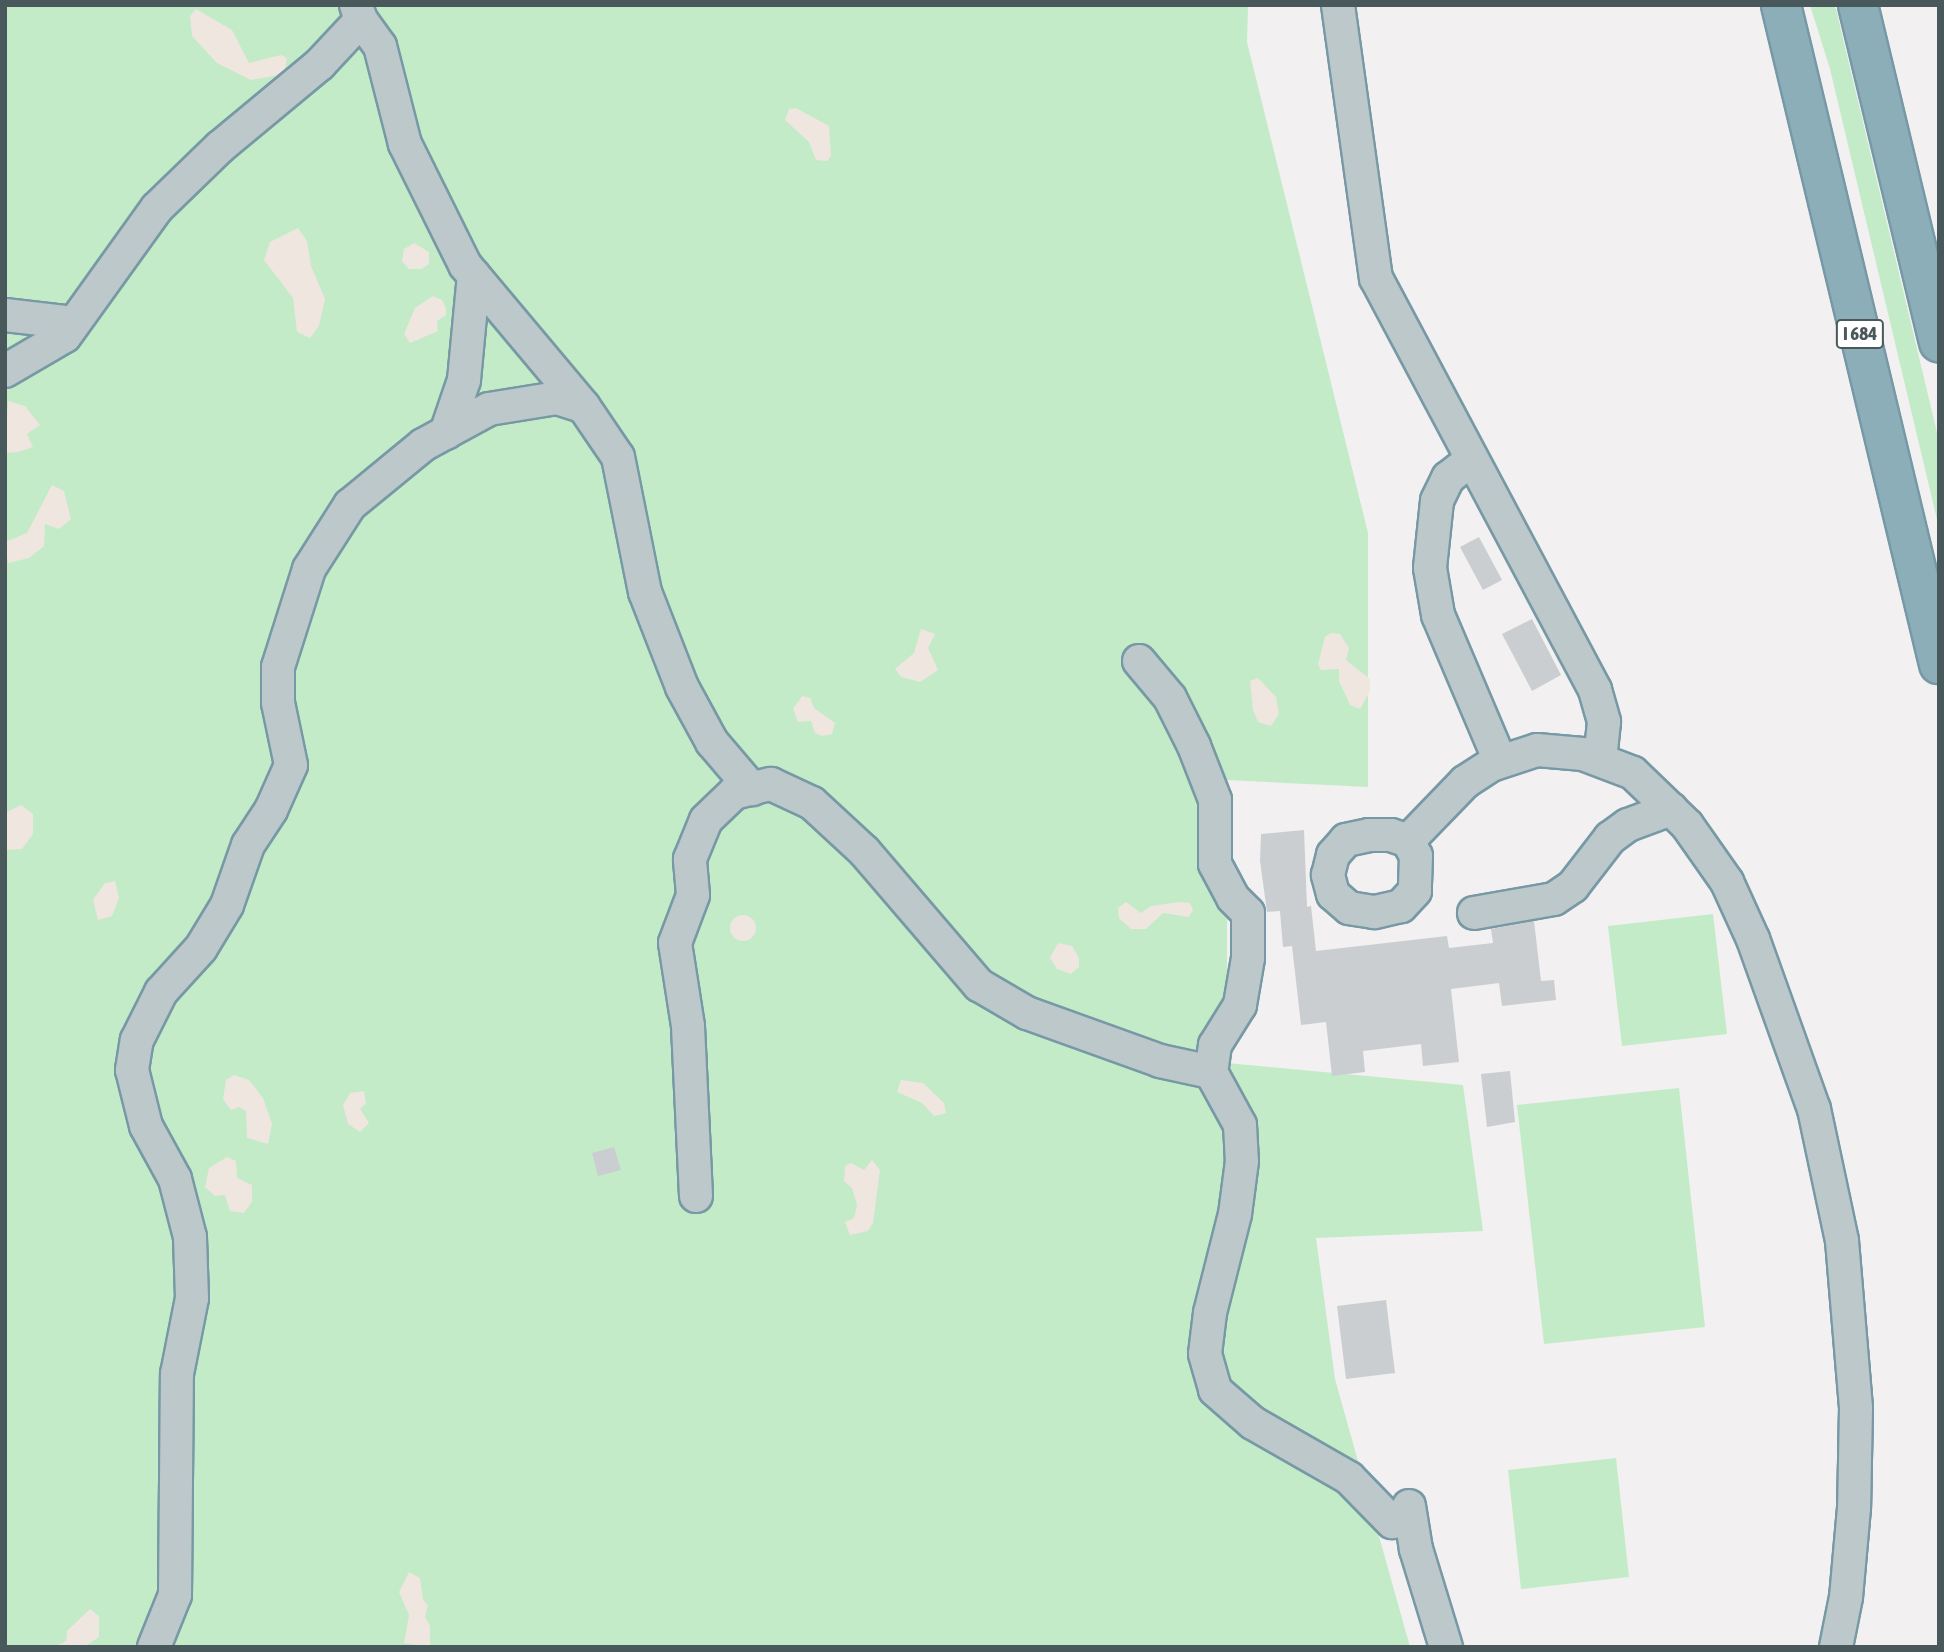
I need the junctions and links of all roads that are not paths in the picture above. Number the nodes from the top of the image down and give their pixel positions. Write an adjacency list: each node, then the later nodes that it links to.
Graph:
1 (1338, 5): 12 (lane)
2 (1781, 5): 14 (highway, I 684)
3 (1858, 5): 8 (highway)
4 (358, 13): 5 (lane); 7 (lane)
5 (474, 275): 10 (lane); 11 (lane)
6 (5, 315): 7 (lane)
7 (74, 323): 9 (lane)
8 (1939, 342)
9 (5, 371)
10 (584, 407): 11 (lane); 17 (lane)
11 (446, 433): 23 (lane)
12 (1471, 460): 15 (lane); 16 (lane)
13 (1139, 661): 21 (lane)
14 (1939, 664)
15 (1600, 759): 16 (lane); 18 (lane)
16 (1500, 761): 19 (lane)
17 (752, 789): 21 (lane); 22 (lane)
18 (1671, 809): 20 (lane); 25 (lane)
19 (1408, 841)
20 (1474, 913)
21 (1211, 1072): 24 (lane)
22 (696, 1196)
23 (154, 1647)
24 (1446, 1647)
25 (1836, 1647)

